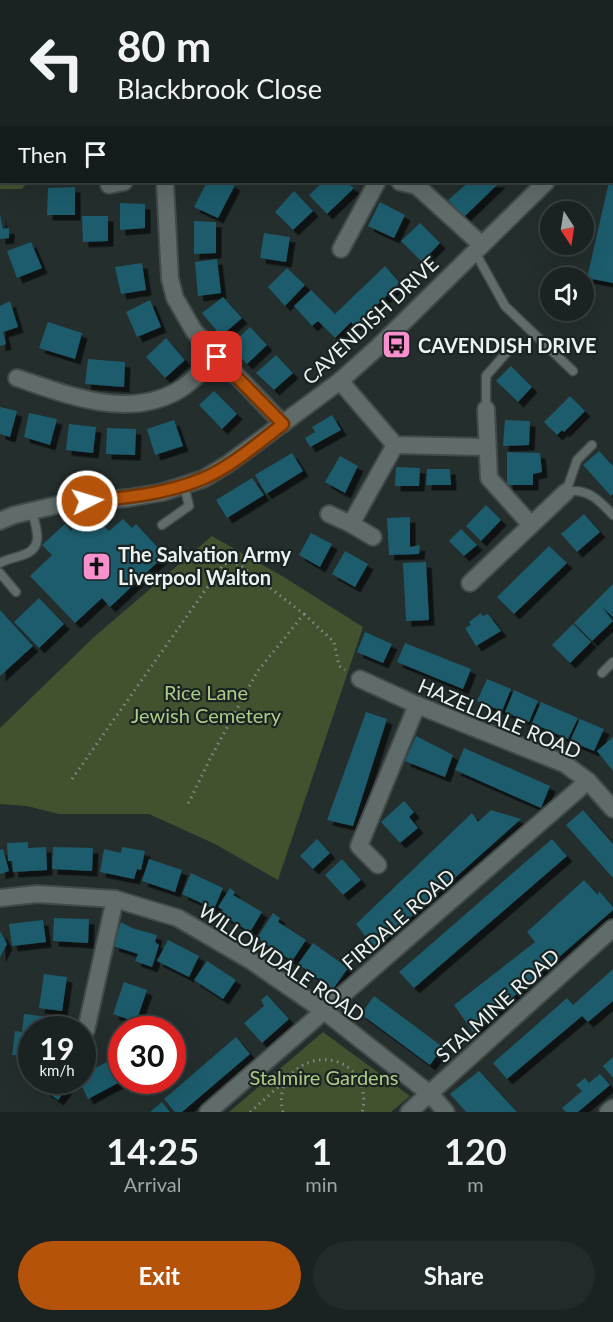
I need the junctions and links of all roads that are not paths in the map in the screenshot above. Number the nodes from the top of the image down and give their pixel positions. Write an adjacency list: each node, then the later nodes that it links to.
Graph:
1 (165, 183): 8 (street)
2 (376, 183): 6 (street)
3 (545, 183): 5 (street, CAVENDISH DRIVE)
4 (419, 184): 5 (street)
5 (478, 248): 9 (lane); 11 (street, CAVENDISH DRIVE)
6 (341, 249)
7 (508, 351): 12 (lane)
8 (217, 357): 10 (street); 13 (street)
9 (573, 371)
10 (17, 378)
11 (340, 381): 13 (street, CAVENDISH DRIVE); 14 (street)
12 (486, 409): 16 (street)
13 (283, 424): 17 (street, CAVENDISH DRIVE)
14 (395, 445): 16 (street); 23 (street)
15 (592, 445): 18 (lane)
16 (486, 447): 25 (street)
17 (184, 485): 19 (street, CAVENDISH DRIVE); 24 (lane)
18 (566, 492): 21 (lane); 25 (street)
19 (32, 511): 22 (street, CAVENDISH DRIVE); 27 (lane)
20 (329, 514): 23 (street)
21 (613, 515)
22 (0, 521)
23 (351, 524): 26 (street)
24 (162, 525)
25 (531, 525): 29 (street)
26 (373, 537)
27 (0, 563)
28 (0, 573): 30 (lane)
29 (470, 583)
30 (16, 592)
31 (613, 662): 32 (lane)
32 (602, 673)
33 (360, 679): 34 (street, HAZELDALE ROAD)
34 (417, 705): 35 (street, HAZELDALE ROAD); 37 (street)
35 (588, 782): 36 (street, HAZELDALE ROAD); 41 (street, FIRDALE ROAD)
36 (610, 800)
37 (378, 865)
38 (0, 898): 39 (street, WILLOWDALE ROAD)
39 (115, 899): 41 (street, WILLOWDALE ROAD); 42 (street)
40 (613, 928): 43 (street, STALMINE ROAD)
41 (324, 1011): 43 (street, WILLOWDALE ROAD); 45 (street, FIRDALE ROAD)
42 (89, 1016)
43 (430, 1094): 46 (street, STALMINE ROAD); 47 (street, WILLOWDALE ROAD)
44 (613, 1108): 48 (street)
45 (208, 1112)
46 (409, 1112)
47 (446, 1112)
48 (608, 1112)

